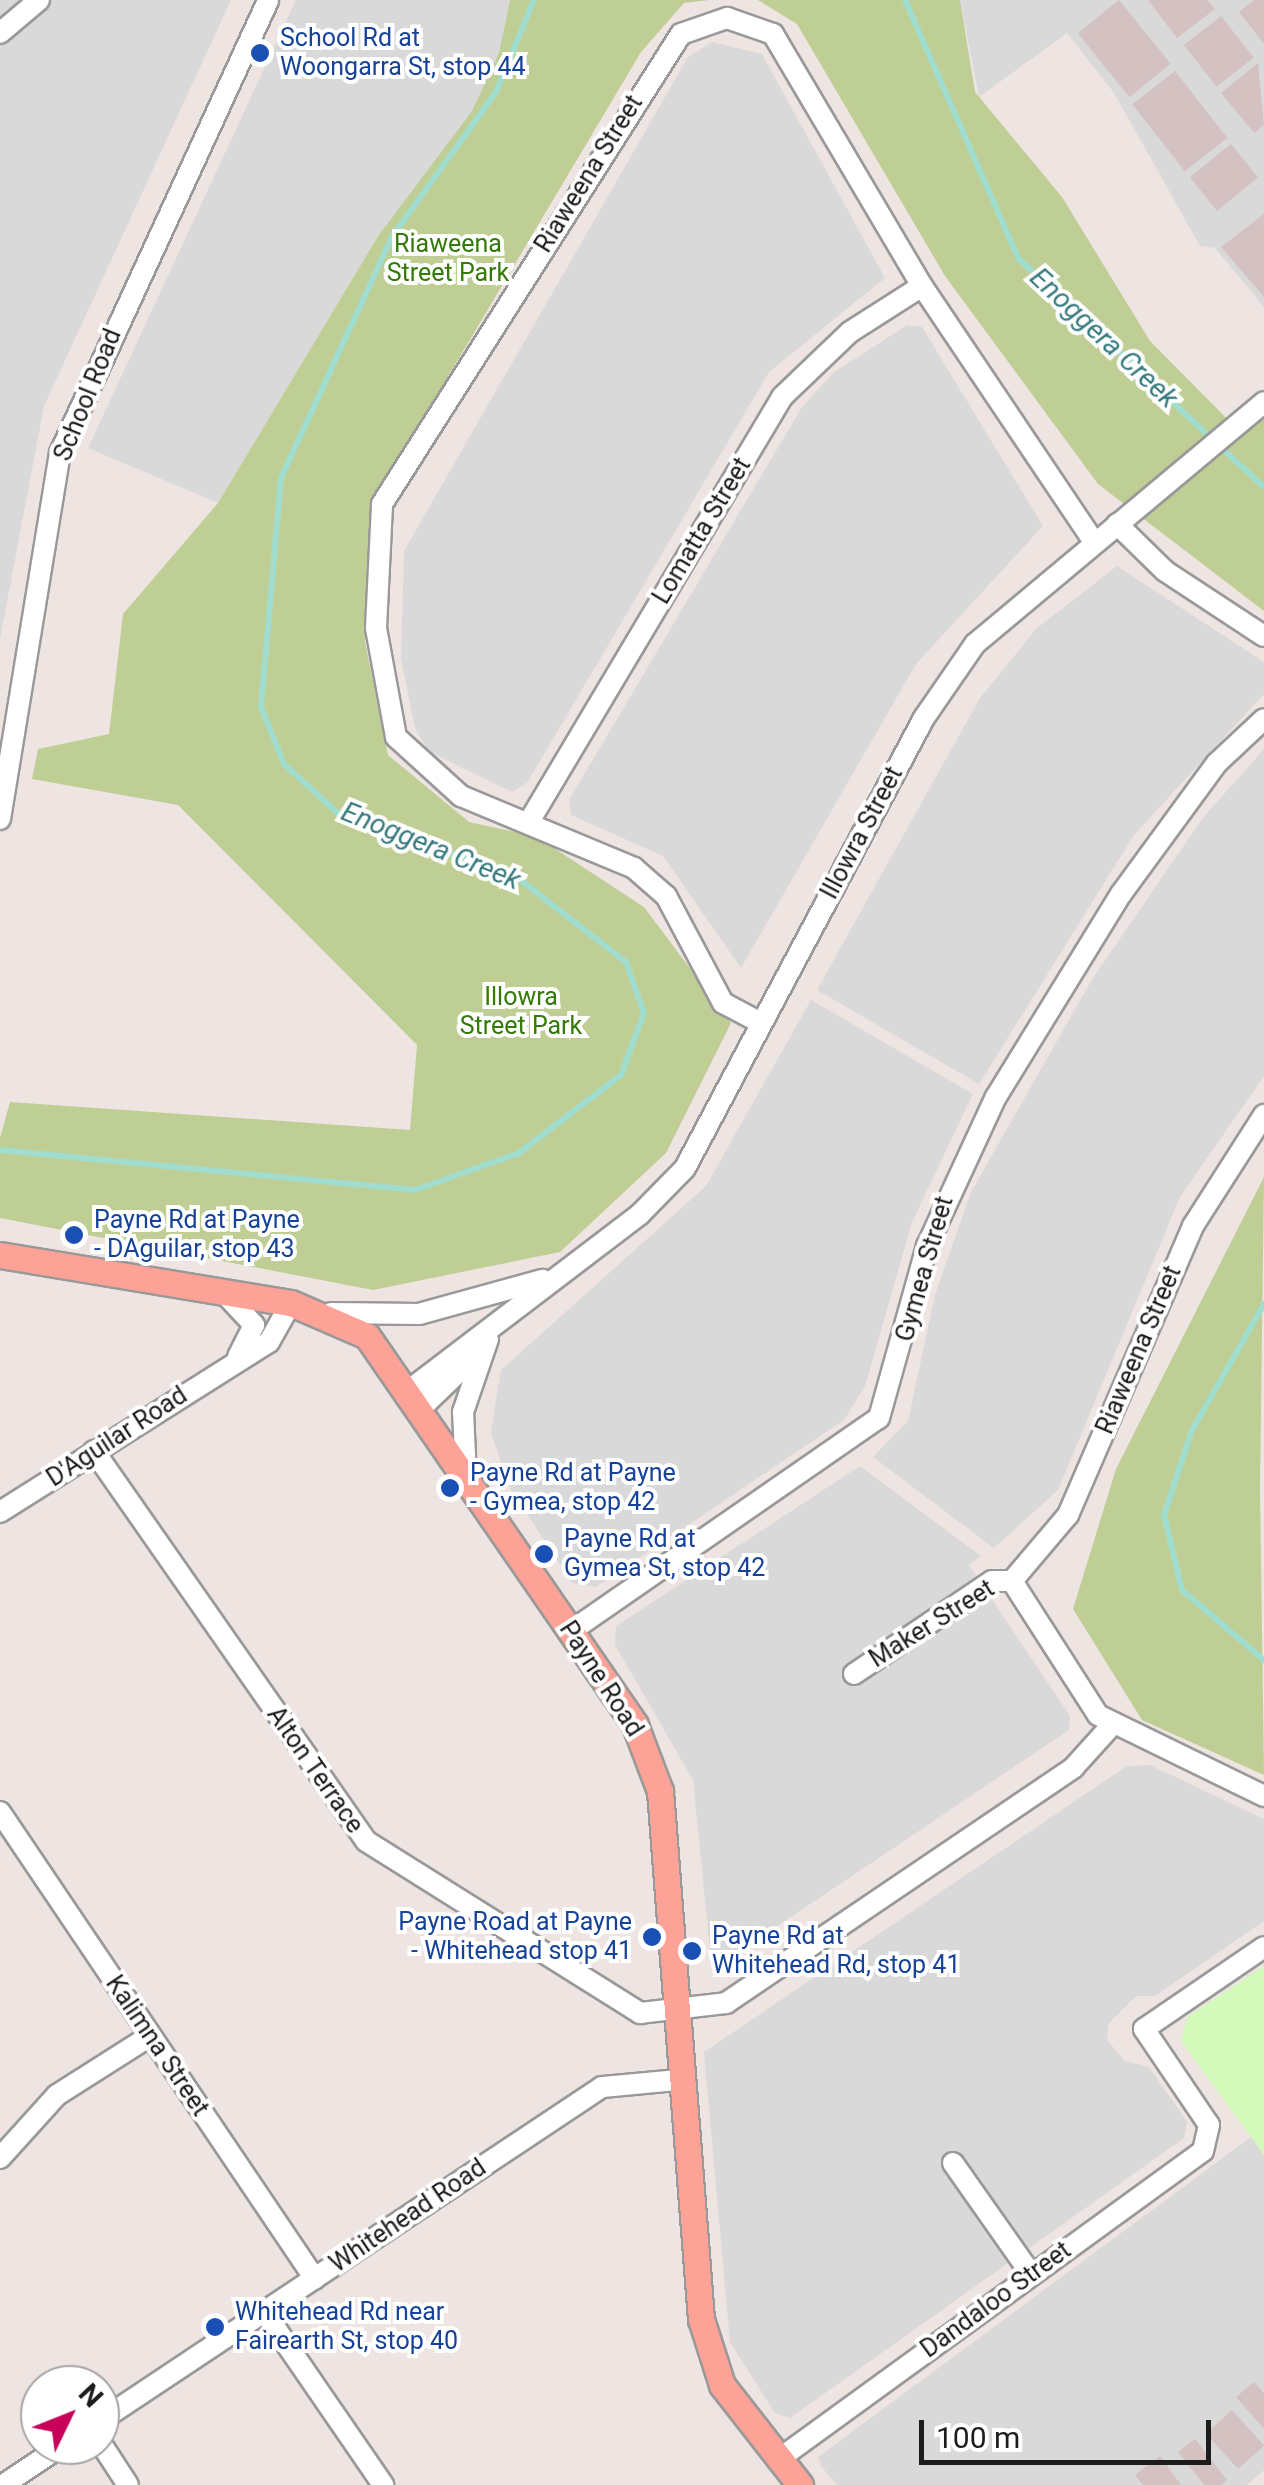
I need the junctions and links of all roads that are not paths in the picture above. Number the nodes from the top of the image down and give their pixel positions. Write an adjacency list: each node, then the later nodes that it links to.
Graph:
1 (39, 0): 3 (street)
2 (268, 0): 10 (street, School Road)
3 (0, 33)
4 (922, 286): 7 (street, Riaweena Street); 11 (street, Lomatta Street); 11 (street, Riaweena Street)
5 (1264, 402): 6 (street, Illowra Street)
6 (1117, 524): 7 (street, Illowra Street); 8 (street)
7 (1094, 540): 12 (street, Illowra Street)
8 (1264, 636)
9 (1264, 719): 27 (street, Gymea Street)
10 (0, 819)
11 (530, 820): 12 (street, Riaweena Street)
12 (761, 1024): 15 (street, Illowra Street)
13 (1264, 1114): 26 (street, Riaweena Street)
14 (0, 1256): 16 (main road, Payne Road)
15 (564, 1271): 18 (street, Illowra Street); 19 (street)
16 (224, 1292): 17 (main road, Payne Road); 21 (street)
17 (291, 1303): 19 (main road, Payne Road); 21 (street, D'Aguilar Road)
18 (516, 1306): 20 (street, Illowra Street); 22 (street, Illowra Street)
19 (320, 1310): 22 (main road, Payne Road)
20 (488, 1340): 22 (street, Illowra Street); 24 (street)
21 (233, 1361): 23 (street, D'Aguilar Road)
22 (414, 1400): 24 (main road, Payne Road)
23 (94, 1452): 25 (street, D'Aguilar Road); 33 (street, Alton Terrace)
24 (467, 1478): 27 (main road, Payne Road)
25 (0, 1512)
26 (1012, 1581): 28 (street, Maker Street); 29 (street)
27 (571, 1631): 33 (main road, Payne Road)
28 (854, 1674)
29 (1111, 1726): 30 (street); 33 (street)
30 (1264, 1796)
31 (0, 1812): 34 (street, Kalimna Street)
32 (1264, 1948): 38 (street, Dandaloo Street)
33 (675, 2014): 35 (main road, Payne Road)
34 (150, 2036): 36 (street); 39 (street, Kalimna Street)
35 (677, 2080): 39 (street, Whitehead Road); 42 (main road, Payne Road)
36 (0, 2158)
37 (953, 2163): 38 (street)
38 (1031, 2274): 42 (street, Dandaloo Street)
39 (314, 2279): 40 (street, Whitehead Road)
40 (265, 2313): 41 (street, Whitehead Road); 45 (street)
41 (120, 2407)
42 (779, 2459): 46 (main road, Payne Road)
43 (33, 2465): 44 (street)
44 (3, 2485)
45 (383, 2485)
46 (800, 2485)

